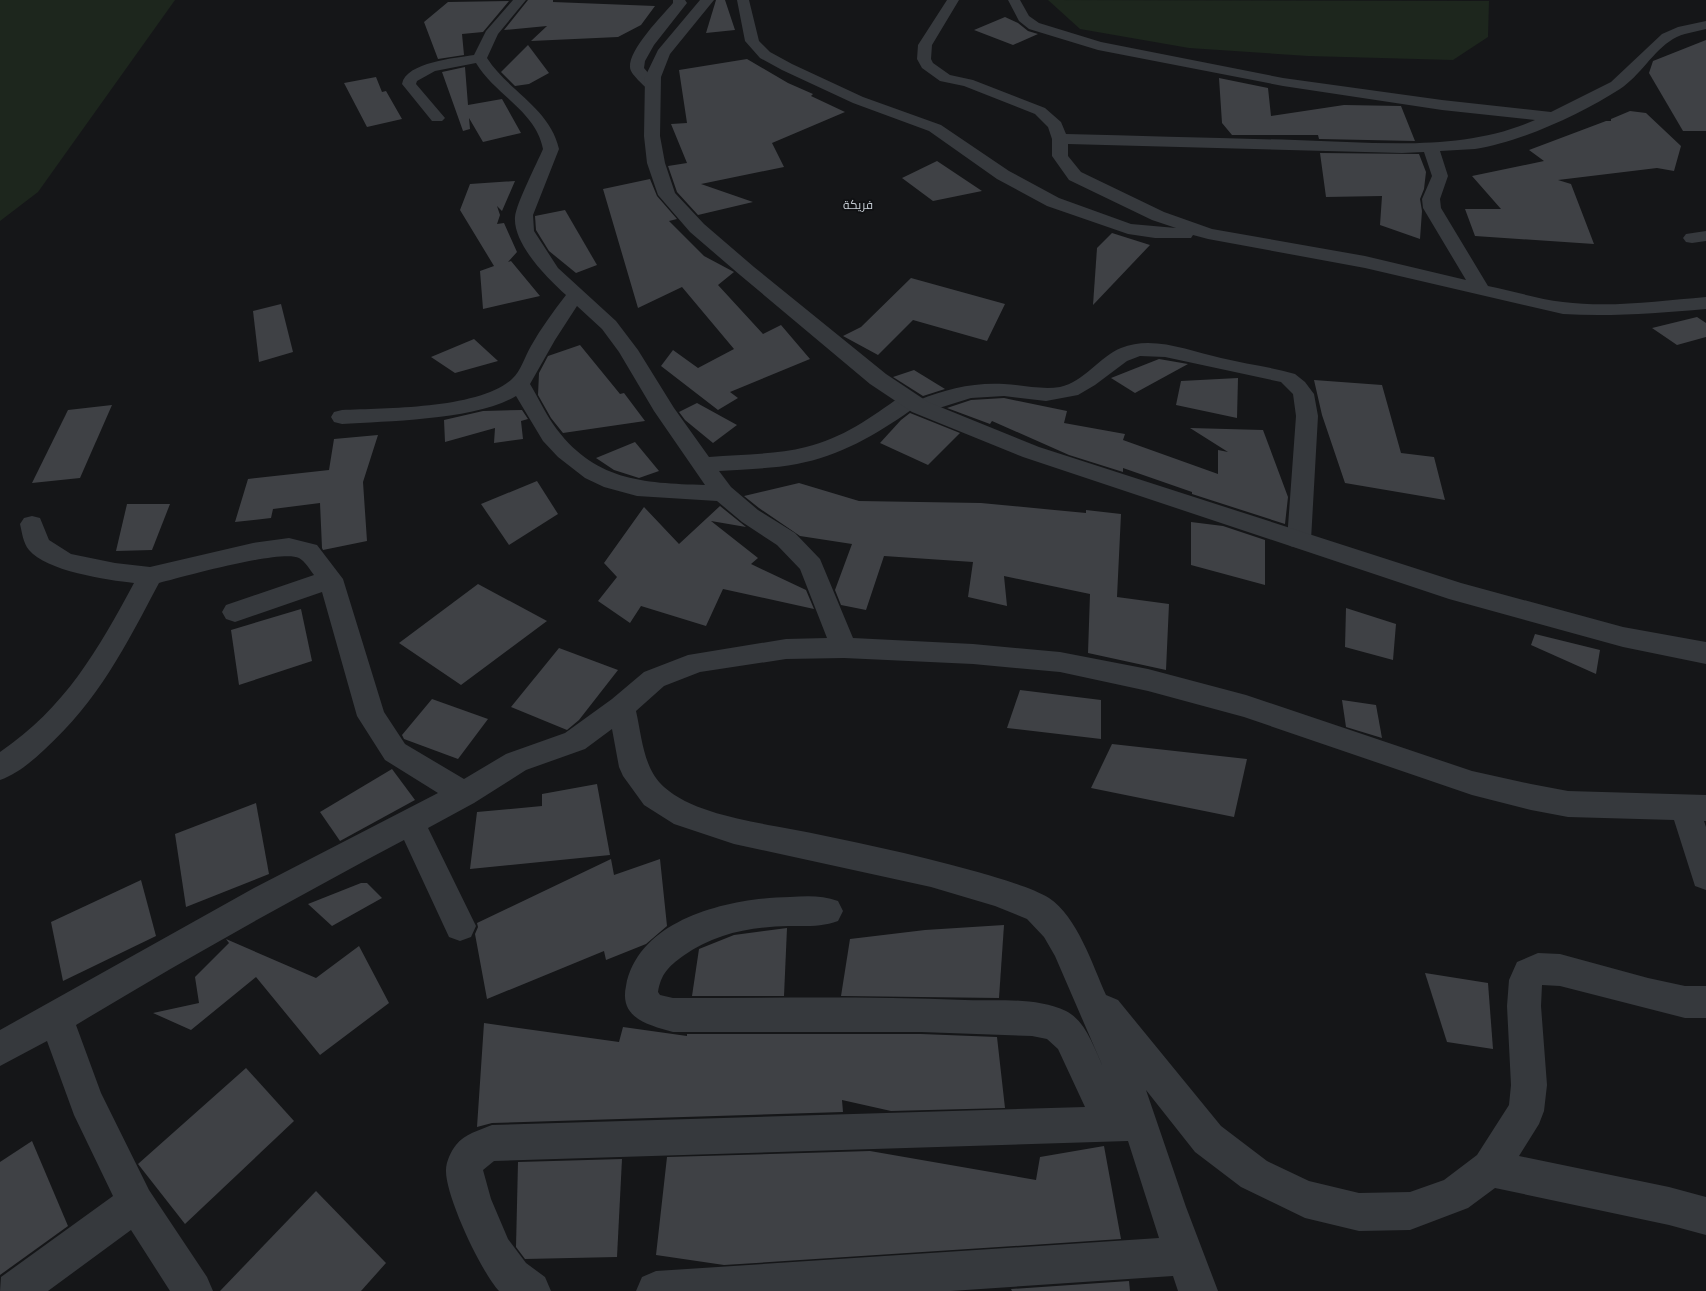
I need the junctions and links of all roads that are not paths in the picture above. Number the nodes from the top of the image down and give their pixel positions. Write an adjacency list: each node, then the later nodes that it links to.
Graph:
1 (520, 0): 8 (street)
2 (679, 0): 9 (street)
3 (707, 0): 9 (street)
4 (743, 0): 14 (street)
5 (954, 0): 12 (street)
6 (1014, 0): 10 (street)
7 (1706, 26): 10 (street)
8 (480, 58): 11 (street); 16 (street)
9 (652, 86): 19 (street)
10 (1555, 117): 13 (street)
11 (436, 118)
12 (1060, 139): 13 (street); 14 (street)
13 (1431, 147): 15 (street)
14 (1208, 234): 15 (street)
15 (1480, 288): 17 (street)
16 (575, 296): 18 (street); 21 (street)
17 (1706, 303)
18 (519, 384): 20 (street); 22 (street)
19 (914, 404): 21 (street); 24 (street); 24 (street)
20 (342, 417)
21 (704, 465): 22 (street)
22 (724, 493): 28 (street)
23 (32, 524): 25 (street)
24 (1299, 540): 29 (street)
25 (150, 576): 26 (street); 31 (street)
26 (331, 579): 27 (street); 32 (street)
27 (235, 612)
28 (844, 648): 30 (street); 33 (street)
29 (1706, 653)
30 (622, 707): 32 (street); 38 (street)
31 (0, 768)
32 (464, 794): 34 (street)
33 (1695, 808): 35 (street)
34 (410, 822): 37 (street); 40 (street)
35 (1706, 876)
36 (826, 911): 42 (street)
37 (460, 926)
38 (1086, 988): 42 (street); 43 (street)
39 (1706, 1002): 43 (street)
40 (56, 1018): 41 (street); 44 (street)
41 (0, 1049)
42 (1126, 1123): 46 (street); 49 (street)
43 (1490, 1168): 45 (street)
44 (136, 1203): 47 (street); 48 (street)
45 (1706, 1216)
46 (1191, 1274): 50 (street)
47 (15, 1291)
48 (193, 1291)
49 (531, 1291)
50 (656, 1291)

